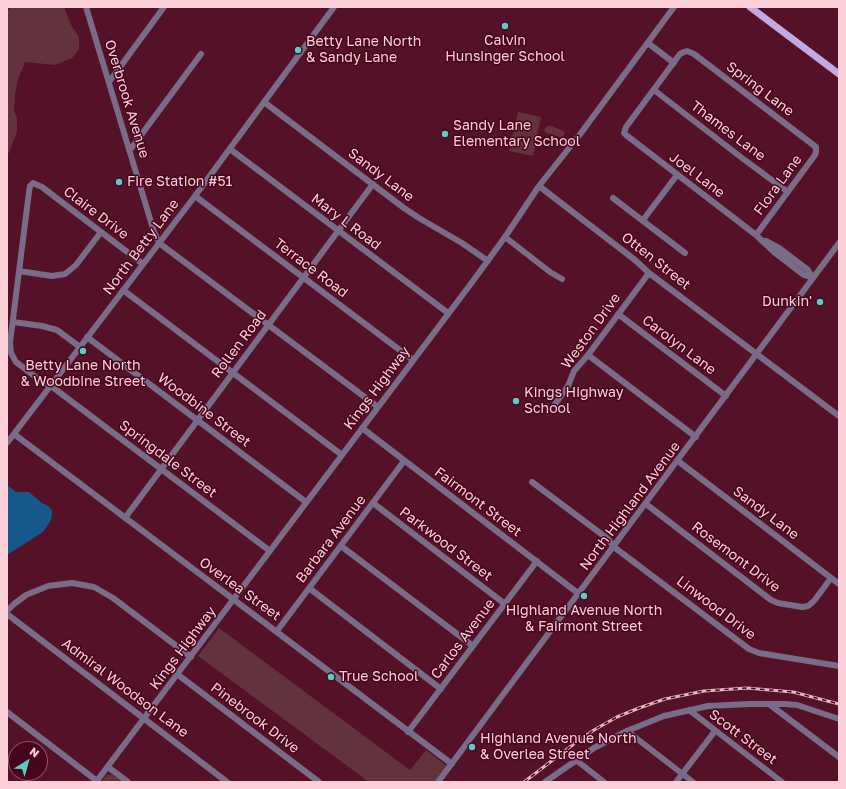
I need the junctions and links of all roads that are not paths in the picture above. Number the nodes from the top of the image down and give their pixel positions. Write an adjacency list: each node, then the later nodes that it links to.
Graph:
1 (86, 7): 10 (street, Overbrook Avenue)
2 (164, 7): 10 (street)
3 (334, 7): 12 (street, North Betty Lane)
4 (674, 7): 6 (street, Kings Highway)
5 (750, 7): 9 (main road)
6 (648, 43): 8 (street); 19 (street, Kings Highway)
7 (201, 54): 15 (street)
8 (674, 63): 11 (street); 14 (street, Spring Lane)
9 (839, 74)
10 (109, 82): 15 (street, Overbrook Avenue)
11 (654, 90): 16 (street, Joel Lane); 20 (street, Thames Lane)
12 (264, 102): 13 (street, North Betty Lane); 18 (street, Sandy Lane)
13 (230, 149): 21 (street, North Betty Lane); 24 (street, Mary L Road)
14 (816, 149): 20 (street, Flora Lane)
15 (130, 150): 28 (street, Overbrook Avenue)
16 (677, 175): 23 (street); 26 (street, Joel Lane)
17 (33, 183): 25 (street, Claire Drive); 33 (street, Springdale Street)
18 (373, 184): 24 (street, Rollen Road); 31 (street, Sandy Lane)
19 (539, 186): 27 (street, Kings Highway); 34 (street, Otten Street)
20 (788, 192): 26 (street, Flora Lane)
21 (195, 196): 28 (street, North Betty Lane); 35 (street, Terrace Road)
22 (613, 198): 23 (street)
23 (642, 220): 30 (street)
24 (338, 231): 35 (street, Rollen Road); 39 (street, Mary L Road)
25 (102, 232): 32 (street, Claire Drive); 33 (street)
26 (756, 235): 37 (street, Joel Lane)
27 (505, 237): 31 (street, Kings Highway); 36 (street)
28 (159, 243): 32 (street, North Betty Lane); 42 (street)
29 (839, 243): 37 (street, North Highland Avenue)
30 (685, 253)
31 (488, 261): 39 (street, Kings Highway)
32 (143, 264): 38 (street, North Betty Lane)
33 (19, 272): 41 (street, Springdale Street)
34 (649, 273): 40 (street, Weston Drive); 45 (street, Otten Street)
35 (303, 278): 42 (street, Rollen Road); 47 (street, Terrace Road)
36 (562, 278)
37 (813, 278): 45 (street, North Highland Avenue)
38 (123, 290): 43 (street, North Betty Lane); 48 (street)
39 (448, 313): 47 (street, Kings Highway)
40 (618, 314): 46 (street, Weston Drive); 50 (street, Carolyn Lane)
41 (13, 322): 44 (street); 49 (street, Springdale Street)
42 (269, 325): 48 (street, Rollen Road); 52 (street)
43 (87, 338): 44 (street, North Betty Lane); 54 (street, Woodbine Street)
44 (80, 347): 49 (street, North Betty Lane)
45 (757, 354): 50 (street, North Highland Avenue); 53 (street, Otten Street)
46 (588, 355): 51 (street, Weston Drive); 57 (street)
47 (413, 360): 52 (street, Kings Highway)
48 (233, 373): 54 (street, Rollen Road); 59 (street)
49 (51, 386): 56 (street, North Betty Lane); 62 (street, Springdale Street)
50 (726, 396): 57 (street, North Highland Avenue)
51 (555, 404)
52 (378, 407): 55 (street, Kings Highway)
53 (839, 416)
54 (197, 420): 62 (street, Rollen Road); 64 (street, Woodbine Street)
55 (362, 428): 59 (street, Kings Highway); 60 (street, Fairmont Street)
56 (14, 434): 58 (street, North Betty Lane); 67 (street, Overlea Street)
57 (696, 437): 61 (street, North Highland Avenue)
58 (7, 443)
59 (342, 455): 64 (street, Kings Highway)
60 (404, 461): 65 (street, Barbara Avenue); 71 (street, Fairmont Street)
61 (678, 461): 66 (street, North Highland Avenue); 72 (street, Sandy Lane)
62 (161, 468): 67 (street, Rollen Road); 70 (street, Springdale Street)
63 (532, 482): 69 (street, Linwood Drive)
64 (306, 502): 70 (street, Kings Highway)
65 (373, 503): 68 (street, Barbara Avenue); 77 (street, Parkwood Street)
66 (646, 504): 69 (street, North Highland Avenue); 72 (street, Rosemont Drive)
67 (124, 518): 76 (street, Overlea Street)
68 (341, 546): 74 (street, Barbara Avenue); 80 (street)
69 (614, 547): 75 (street, North Highland Avenue); 82 (street, Linwood Drive)
70 (270, 551): 76 (street, Kings Highway)
71 (536, 561): 75 (street, Fairmont Street); 77 (street, Carlos Avenue)
72 (832, 578): 73 (street, Sandy Lane)
73 (839, 584)
74 (309, 588): 79 (street, Barbara Avenue); 84 (street)
75 (579, 594): 95 (street, North Highland Avenue)
76 (234, 600): 79 (street, Overlea Street); 81 (street, Kings Highway)
77 (505, 604): 80 (street, Carlos Avenue)
78 (7, 612): 81 (street); 88 (street, Admiral Woodson Lane)
79 (277, 631): 92 (street, Overlea Street)
80 (473, 646): 84 (street, Carlos Avenue)
81 (191, 657): 83 (street, Kings Highway)
82 (838, 663)
83 (177, 674): 88 (street, Kings Highway); 101 (street, Pinebrook Drive)
84 (441, 689): 92 (street, Carlos Avenue)
85 (769, 704): 86 (street); 89 (street); 93 (street)
86 (689, 710): 90 (street); 91 (street, Scott Street)
87 (7, 712): 98 (street)
88 (145, 719): 96 (street, Kings Highway); 100 (street, Admiral Woodson Lane)
89 (839, 719)
90 (627, 731): 94 (street); 97 (street)
91 (715, 731): 97 (street); 107 (street, Scott Street)
92 (408, 732): 95 (street, Overlea Street)
93 (839, 757)
94 (576, 760): 103 (street); 104 (street)
95 (452, 764): 102 (street, North Highland Avenue)
96 (108, 767): 98 (street, Kings Highway); 99 (street)
97 (682, 774): 105 (street); 106 (street)
98 (97, 782)
99 (128, 782)
100 (227, 782)
101 (319, 782)
102 (438, 782)
103 (545, 782)
104 (604, 782)
105 (676, 782)
106 (693, 782)
107 (782, 782)

